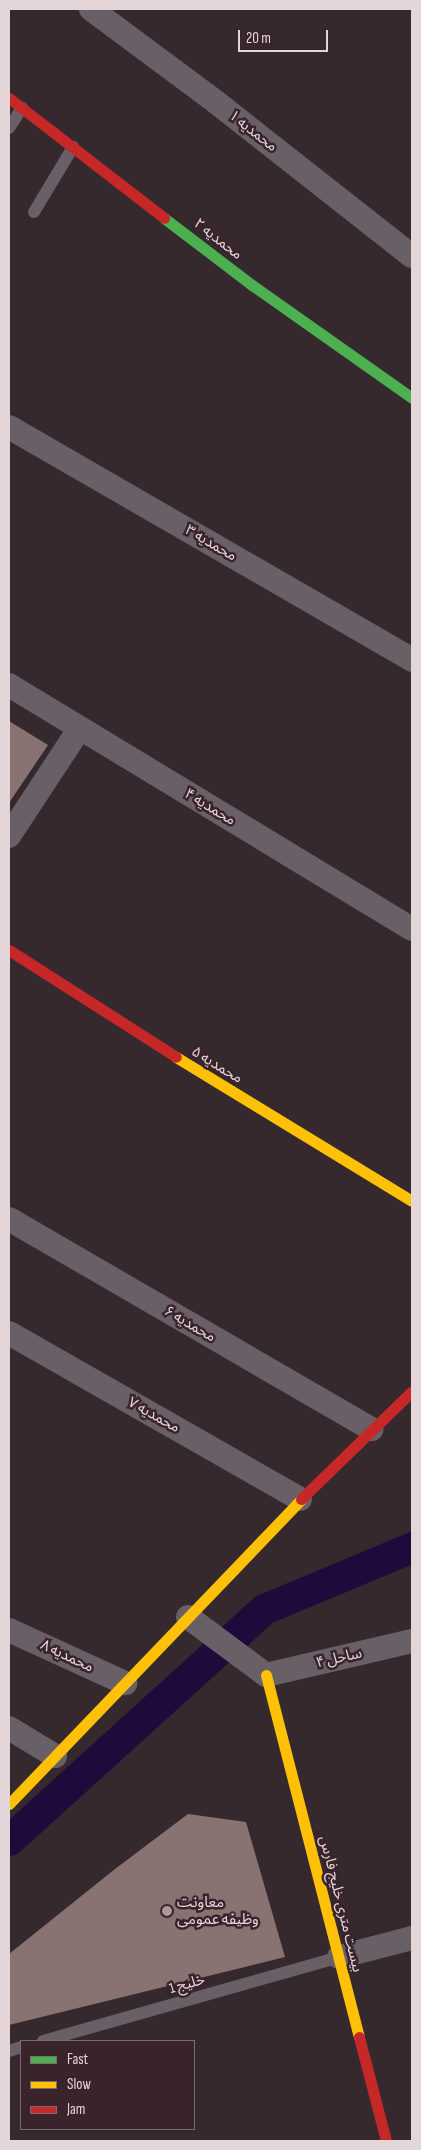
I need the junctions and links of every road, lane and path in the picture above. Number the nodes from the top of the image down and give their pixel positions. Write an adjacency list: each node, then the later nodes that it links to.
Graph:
1 (91, 9): 7 (street, محمدیه ۱)
2 (9, 98): 3 (street, محمدیه ۲)
3 (22, 108): 4 (lane); 5 (street, محمدیه ۲)
4 (9, 128)
5 (73, 147): 6 (lane); 8 (street, محمدیه ۲)
6 (34, 212)
7 (412, 256)
8 (412, 398)
9 (9, 427): 10 (street, محمدیه ۳)
10 (412, 660)
11 (9, 685): 12 (street, محمدیه ۴)
12 (80, 728): 13 (street); 14 (street, محمدیه ۴)
13 (9, 836)
14 (412, 929)
15 (9, 950): 16 (street, محمدیه ۵)
16 (412, 1201)
17 (9, 1219): 20 (street, محمدیه ۶)
18 (9, 1333): 21 (street, محمدیه ۷)
19 (412, 1391): 20 (street)
20 (371, 1429): 21 (street)
21 (300, 1498): 22 (street)
22 (191, 1619): 25 (street); 26 (street)
23 (9, 1630): 26 (street, محمدیه ۸)
24 (412, 1641): 25 (street, ساحل ۴)
25 (265, 1675): 31 (street, بیست متری خلیج فارس)
26 (125, 1683): 28 (street)
27 (9, 1728): 28 (street)
28 (55, 1756): 29 (street)
29 (9, 1804)
30 (412, 1938): 31 (street)
31 (339, 1958): 32 (lane, خليج 1); 33 (street, بیست متری خلیج فارس)
32 (47, 2040)
33 (386, 2141)

